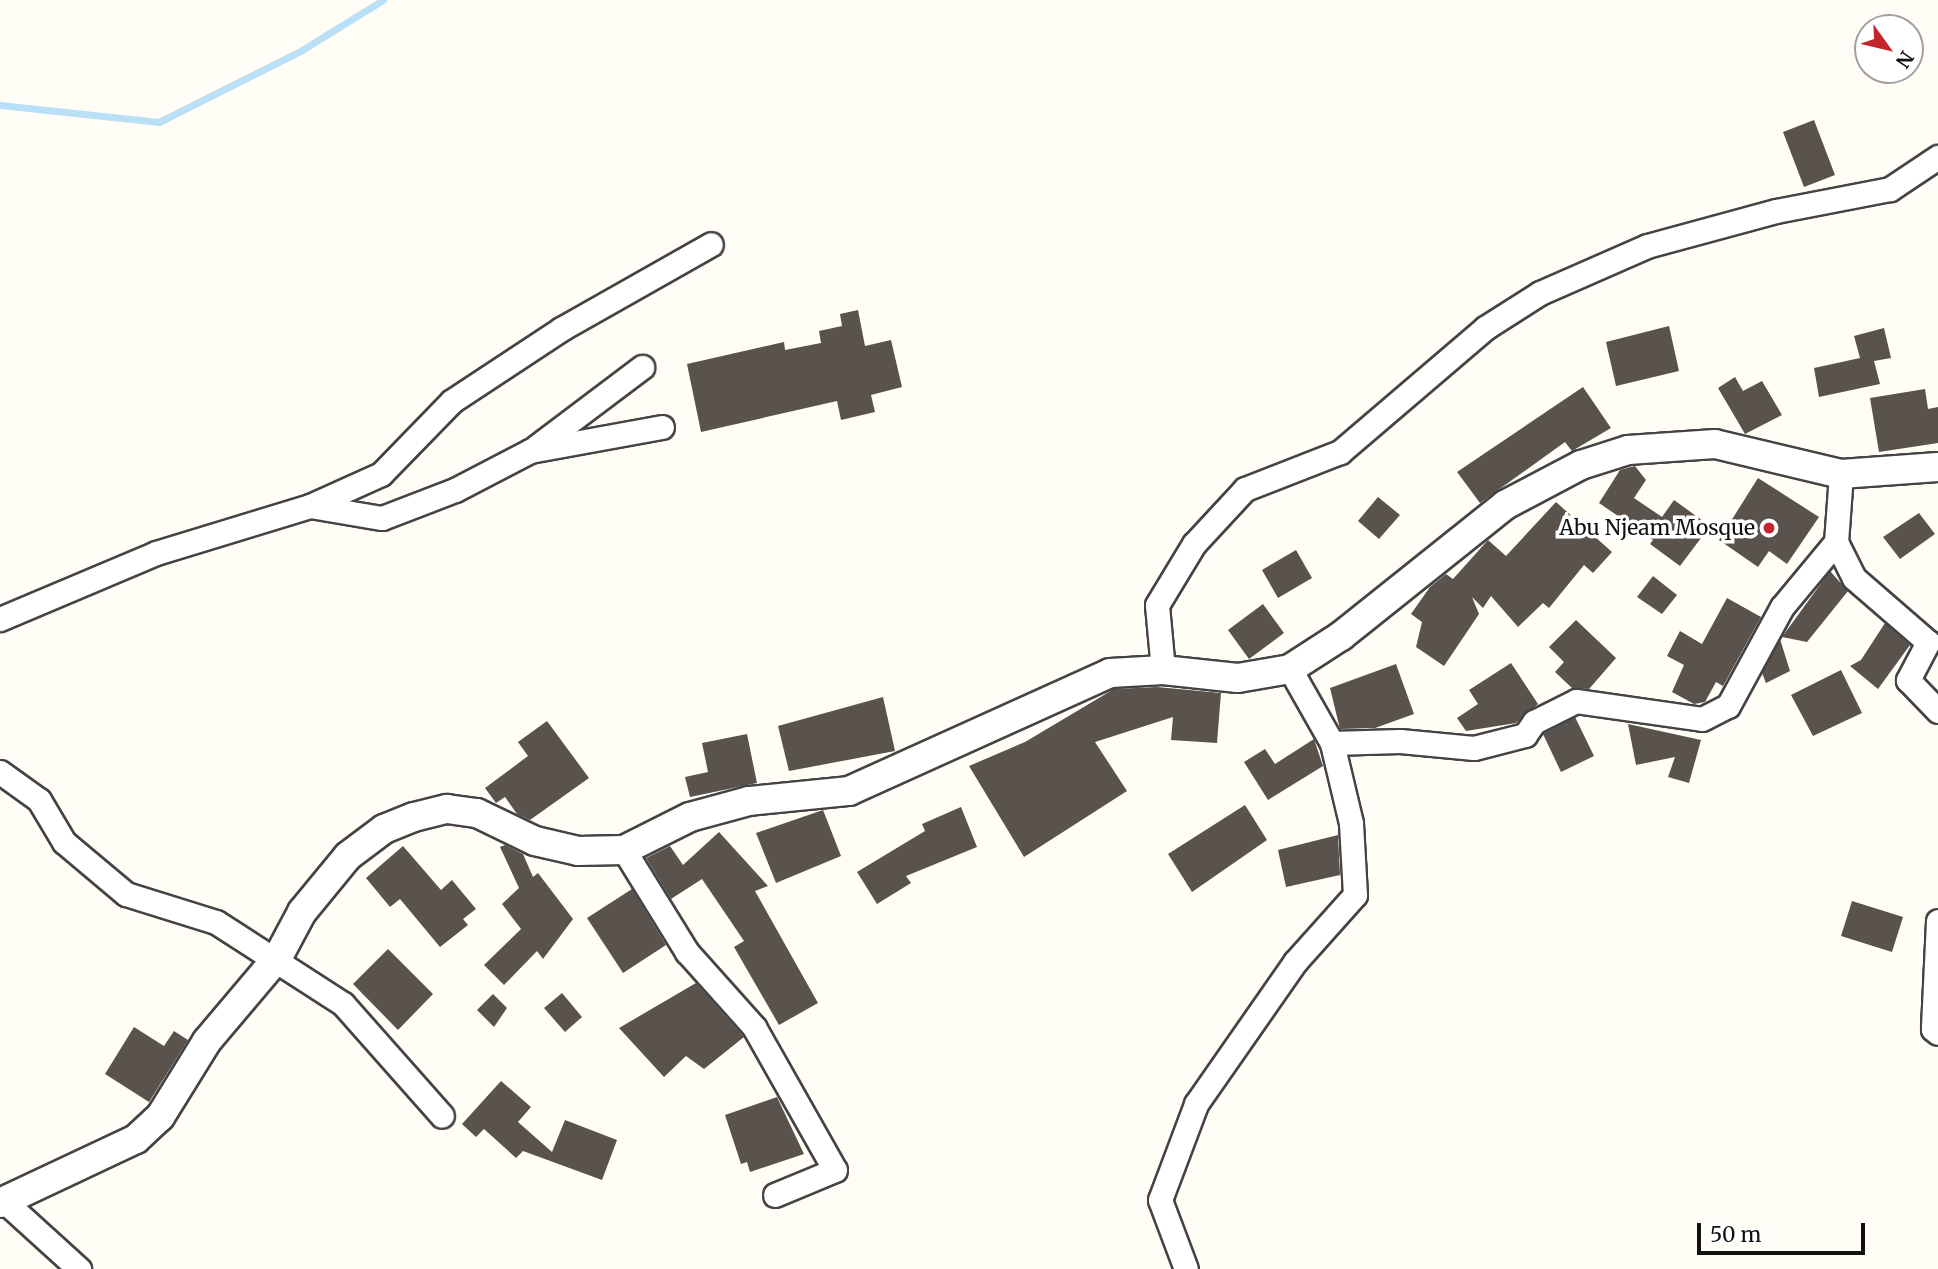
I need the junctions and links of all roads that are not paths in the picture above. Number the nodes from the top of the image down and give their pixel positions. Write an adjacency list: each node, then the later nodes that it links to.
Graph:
1 (1938, 157): 12 (street)
2 (711, 244): 8 (street)
3 (642, 367): 5 (street)
4 (662, 427): 5 (street)
5 (530, 451): 8 (street)
6 (1938, 467): 7 (street)
7 (1841, 474): 9 (street); 11 (street)
8 (310, 506): 10 (street)
9 (1836, 542): 13 (street); 14 (street)
10 (0, 619)
11 (1290, 669): 12 (street); 14 (street)
12 (1163, 670): 16 (street)
13 (1938, 711)
14 (1332, 743): 24 (street)
15 (0, 772): 18 (street)
16 (624, 850): 18 (street); 21 (street)
17 (1938, 921): 19 (street)
18 (278, 957): 20 (street); 22 (street)
19 (1938, 1033)
20 (442, 1116)
21 (775, 1195)
22 (2, 1201): 23 (street)
23 (79, 1269)
24 (1186, 1269)

